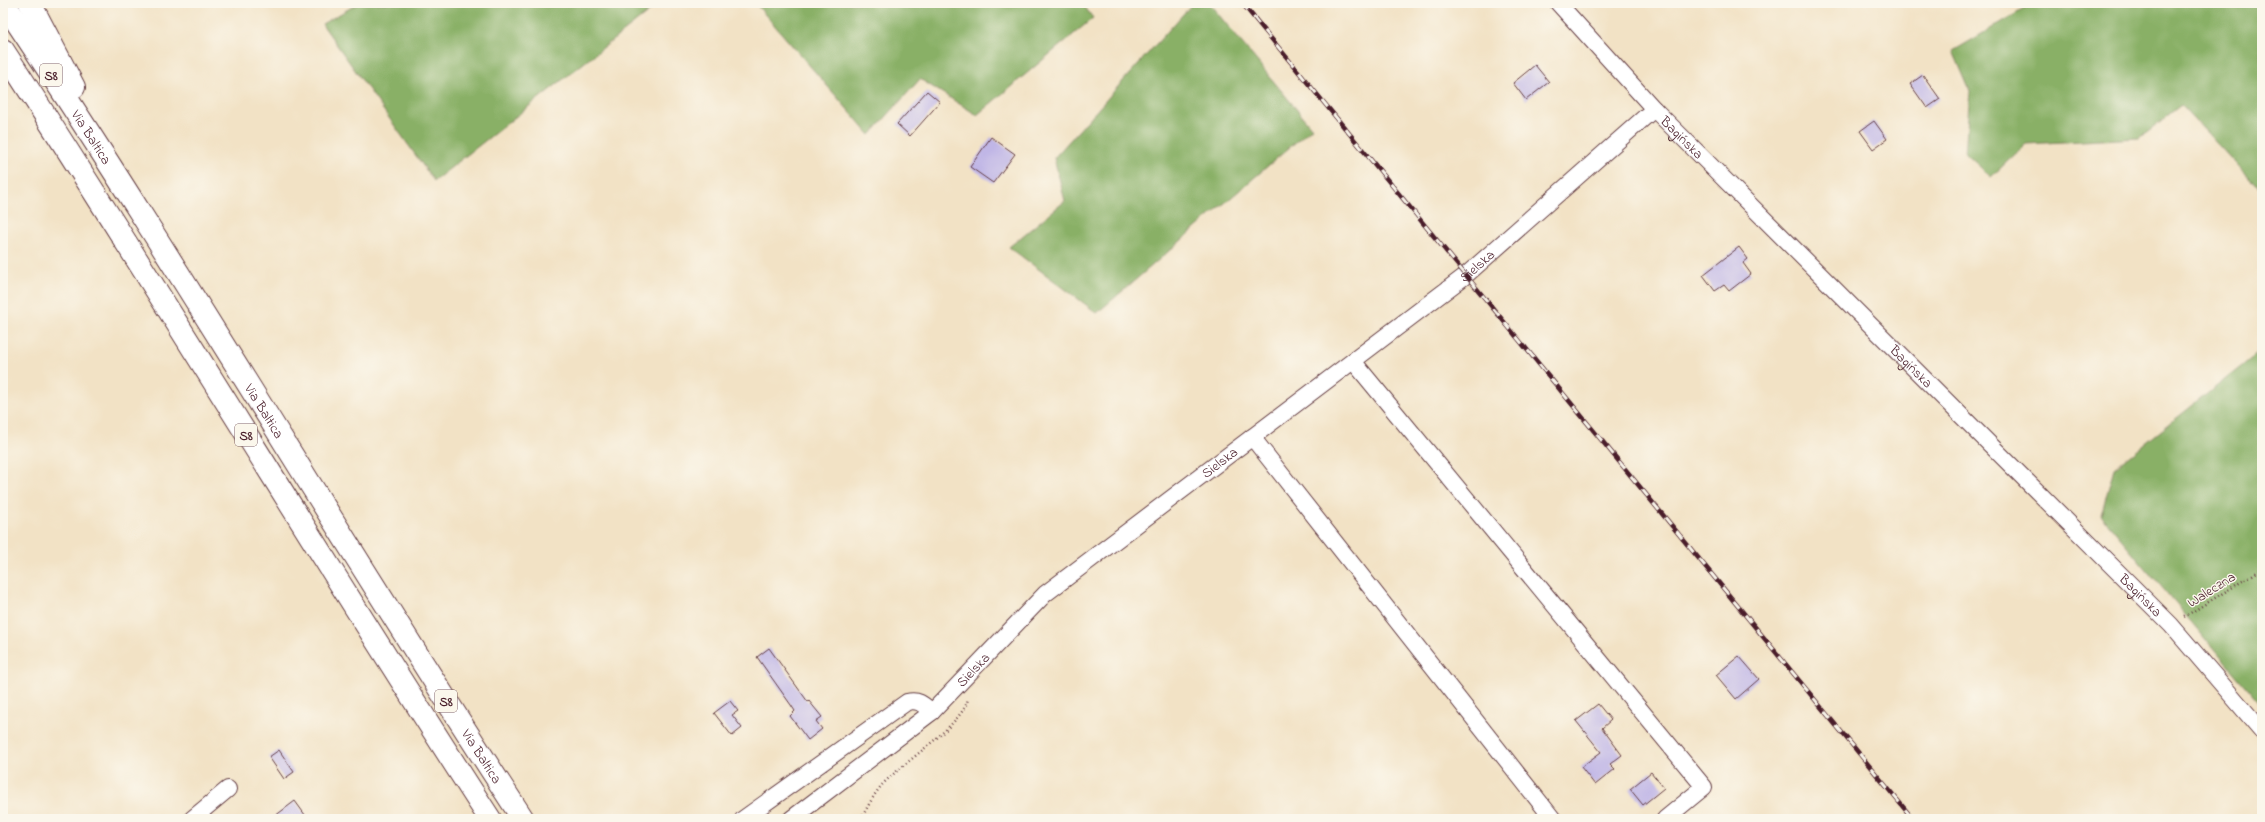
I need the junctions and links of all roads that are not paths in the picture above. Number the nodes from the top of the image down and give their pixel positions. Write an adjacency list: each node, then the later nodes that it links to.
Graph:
1 (4, 3): 6 (highway, Via Baltica / S8)
2 (30, 3): 6 (highway)
3 (1558, 3): 5 (street, Bagińska)
4 (3, 50): 13 (highway, Via Baltica / S8)
5 (1654, 109): 7 (street, Sielska); 10 (street, Bagińska)
6 (98, 147): 14 (highway, Via Baltica / S8)
7 (1353, 361): 8 (street, Sielska); 18 (street)
8 (1252, 437): 9 (street, Sielska); 17 (street)
9 (932, 712): 15 (street); 16 (street, Sielska)
10 (2262, 731)
11 (228, 789): 12 (street)
12 (192, 819)
13 (490, 819)
14 (522, 819)
15 (743, 819)
16 (791, 819)
17 (1553, 819)
18 (1665, 819)

